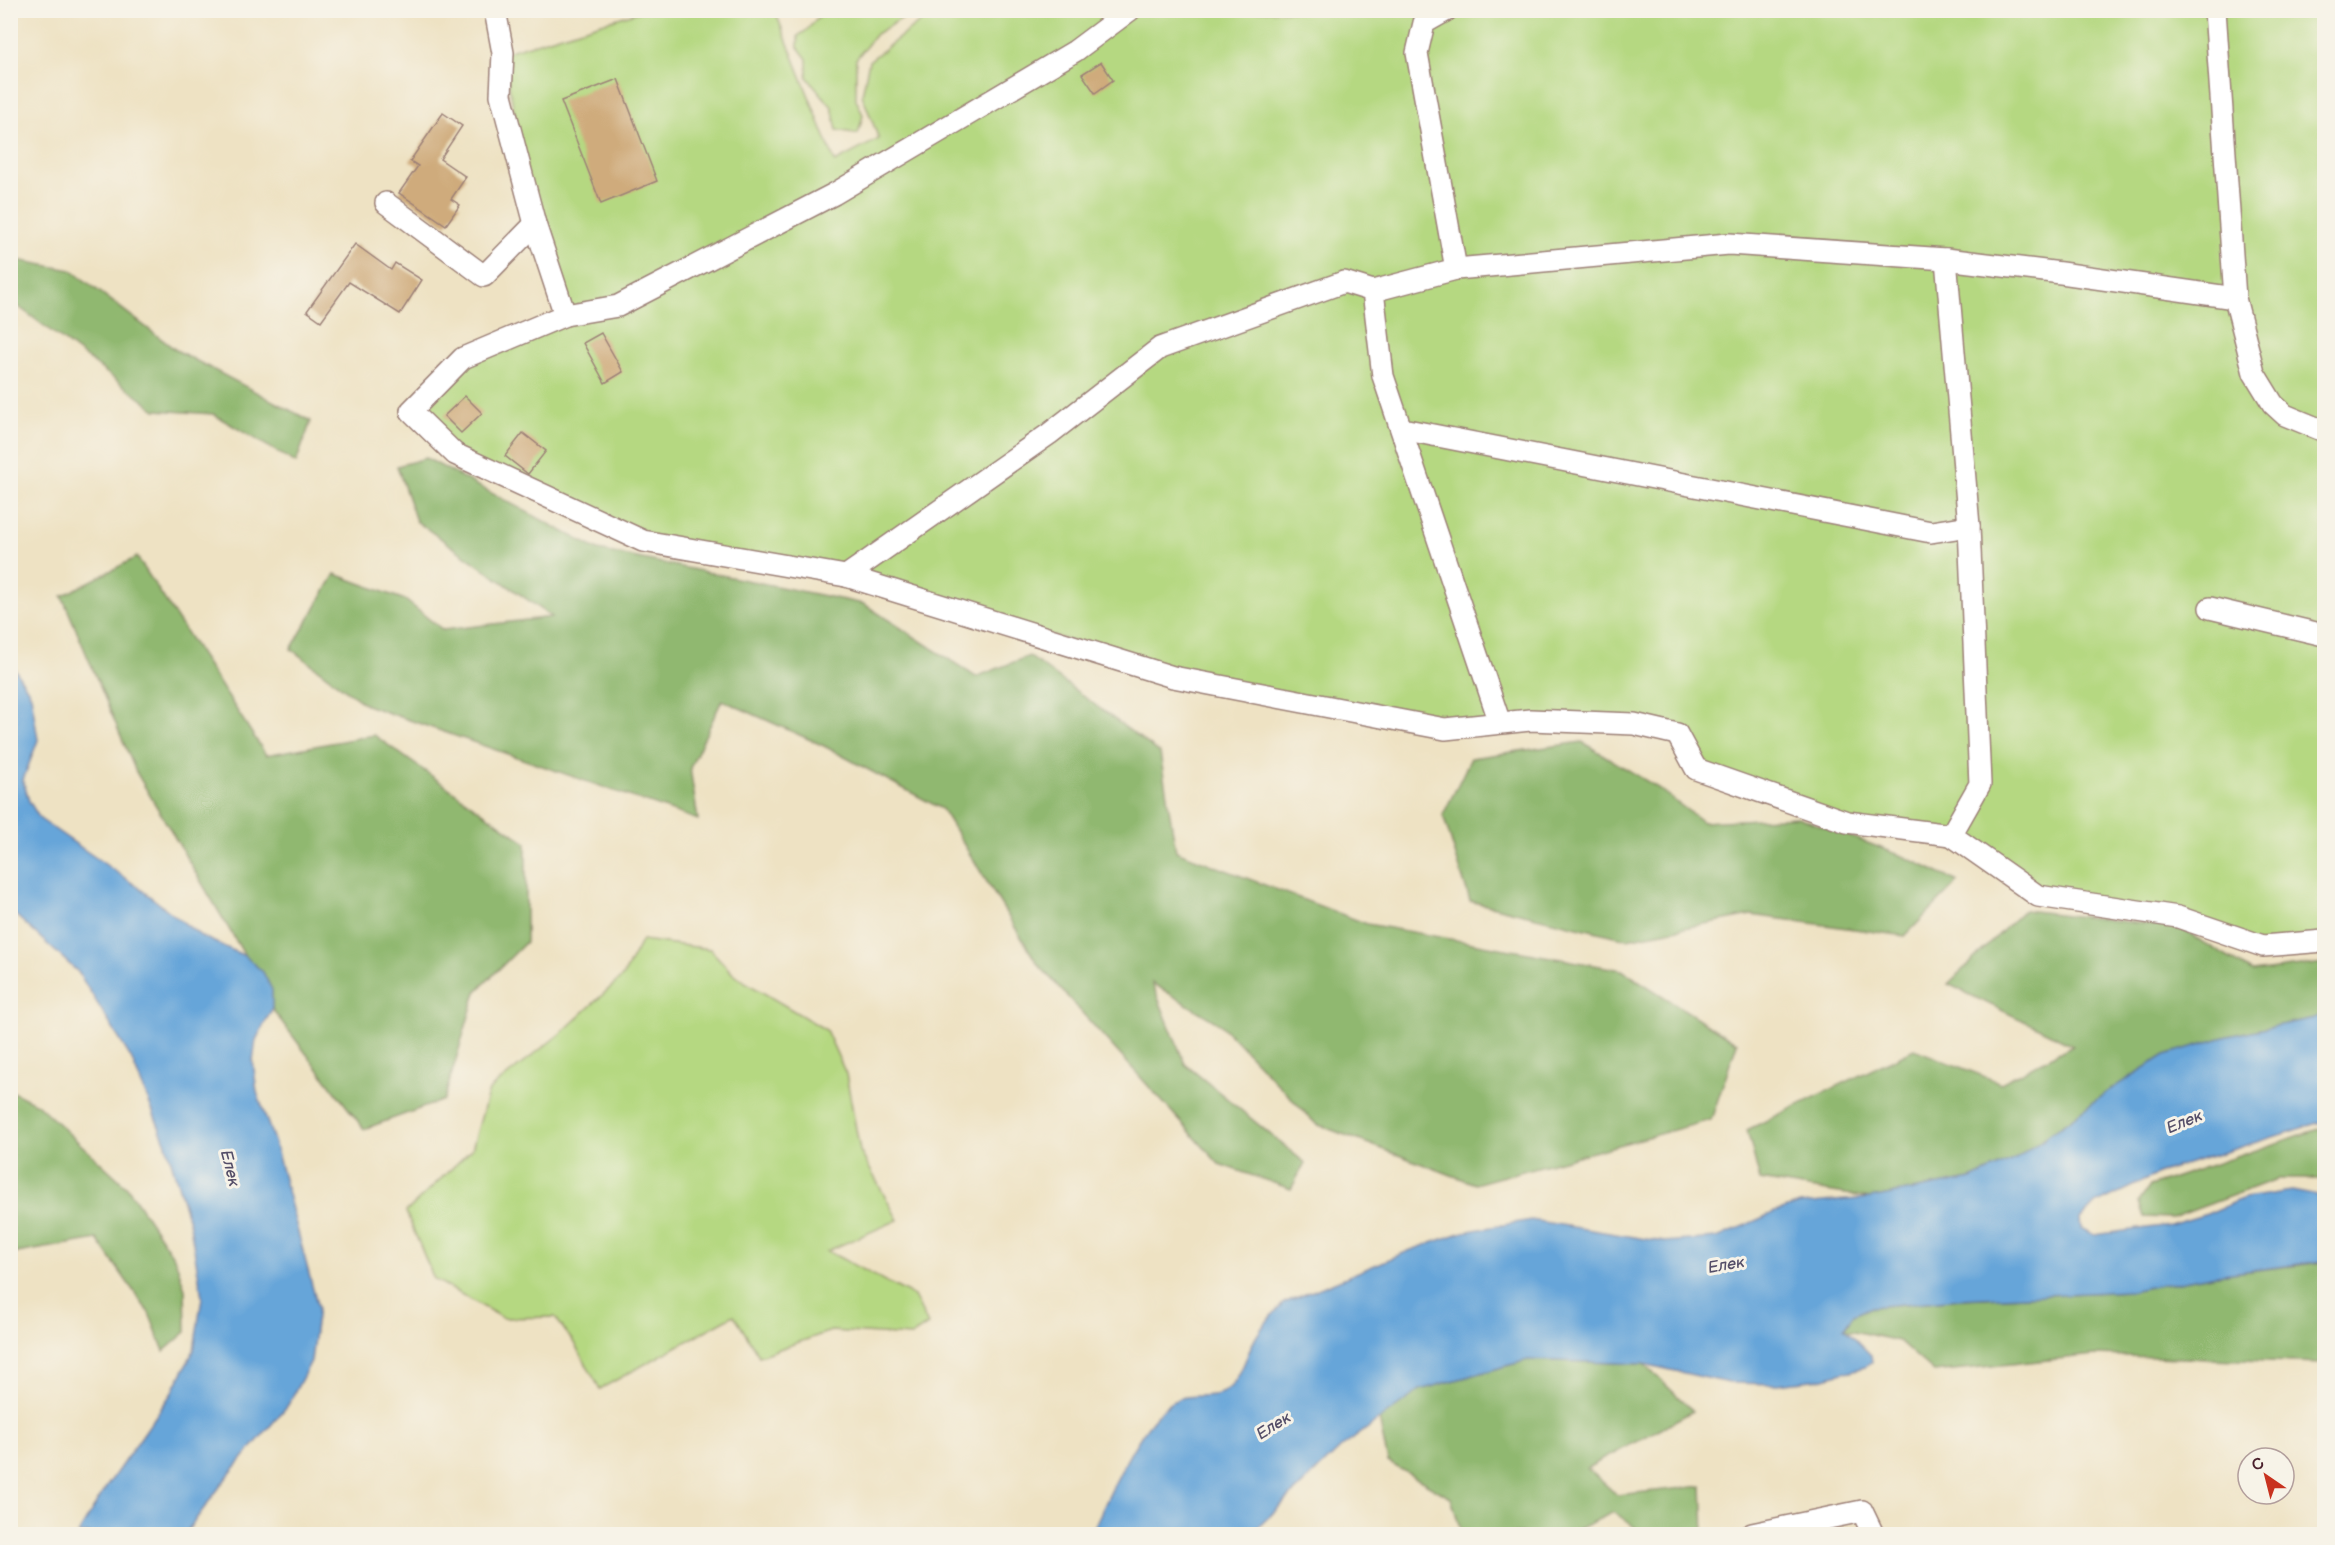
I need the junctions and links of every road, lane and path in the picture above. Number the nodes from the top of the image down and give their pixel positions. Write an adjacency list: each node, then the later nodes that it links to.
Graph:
1 (495, 10): 7 (lane)
2 (1130, 10): 12 (lane)
3 (1447, 10): 5 (lane)
4 (2215, 10): 11 (lane)
5 (1421, 17): 9 (lane)
6 (386, 203): 7 (lane)
7 (535, 224): 12 (lane)
8 (1946, 259): 9 (lane); 11 (lane); 15 (lane)
9 (1456, 269): 10 (lane)
10 (1373, 291): 13 (lane); 16 (lane)
11 (2235, 298): 14 (lane)
12 (565, 315): 16 (lane)
13 (1402, 429): 15 (lane); 19 (lane)
14 (2325, 431)
15 (1969, 526): 20 (lane)
16 (846, 576): 19 (lane)
17 (2210, 608): 18 (lane)
18 (2325, 635)
19 (1500, 723): 20 (lane)
20 (1951, 835): 21 (lane)
21 (2325, 941)
22 (1752, 1534): 23 (lane)
23 (1873, 1534)

